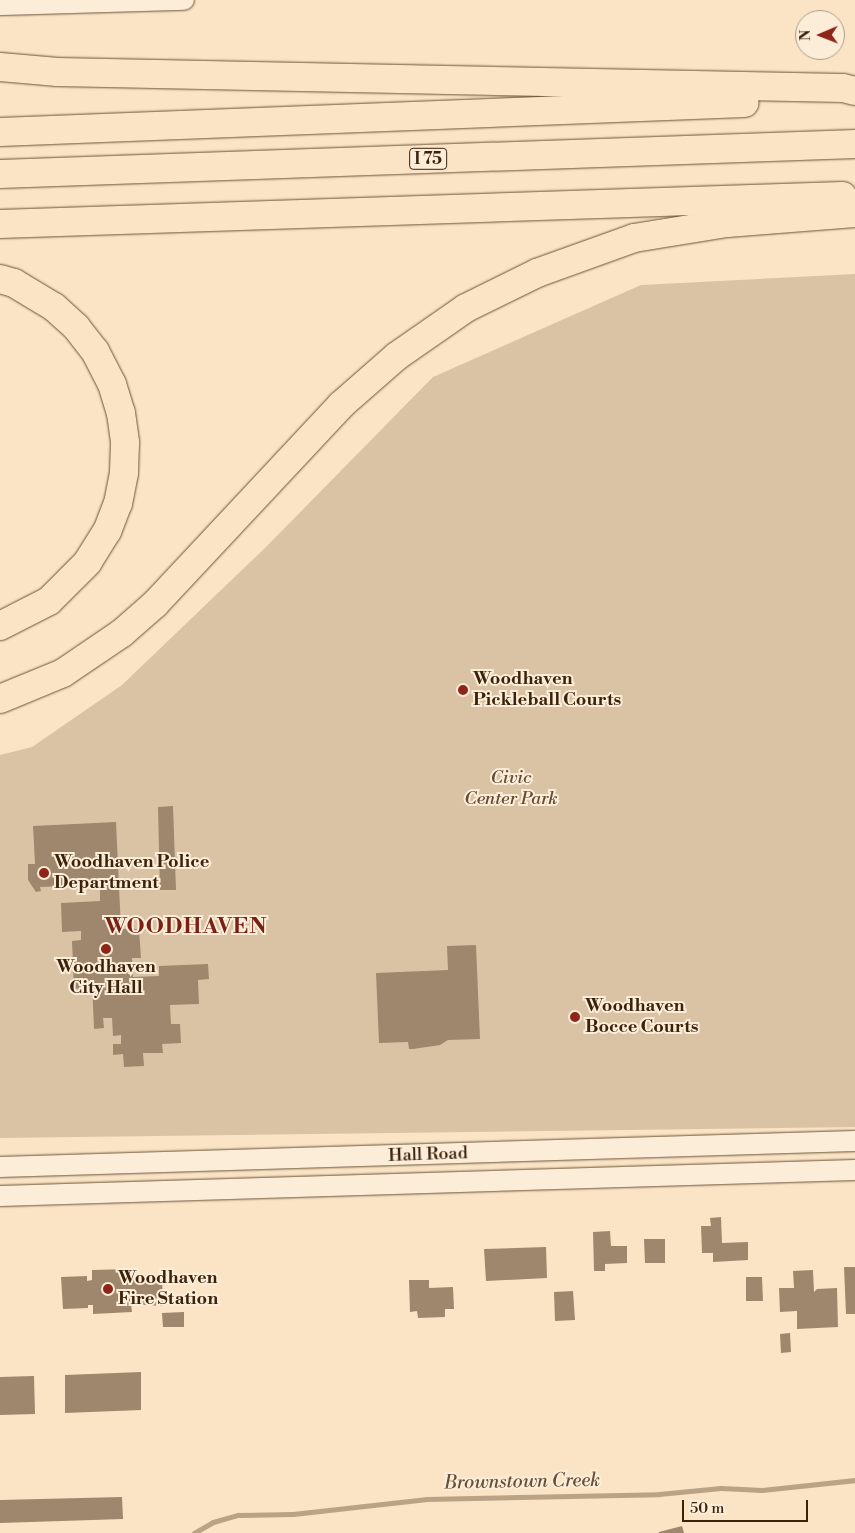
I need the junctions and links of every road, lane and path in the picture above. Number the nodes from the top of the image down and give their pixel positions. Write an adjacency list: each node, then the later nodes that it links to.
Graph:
1 (184, 0): 2 (street)
2 (0, 5)
3 (0, 67): 4 (highway)
4 (855, 91)
5 (855, 98): 6 (highway)
6 (0, 132)
7 (855, 144): 8 (highway, I 75)
8 (0, 174)
9 (855, 195): 11 (highway)
10 (855, 213): 14 (highway)
11 (0, 224)
12 (0, 279): 13 (highway)
13 (0, 626)
14 (0, 699)
15 (855, 1141): 16 (street, Hall Road)
16 (653, 1148): 17 (street, Hall Road); 20 (street)
17 (265, 1160): 18 (street, Hall Road); 21 (street)
18 (10, 1167): 22 (street)
19 (855, 1170): 20 (street, Hall Road)
20 (654, 1176): 21 (street, Hall Road)
21 (266, 1188): 22 (street, Hall Road)
22 (21, 1195): 23 (street, Hall Road)
23 (0, 1196)

